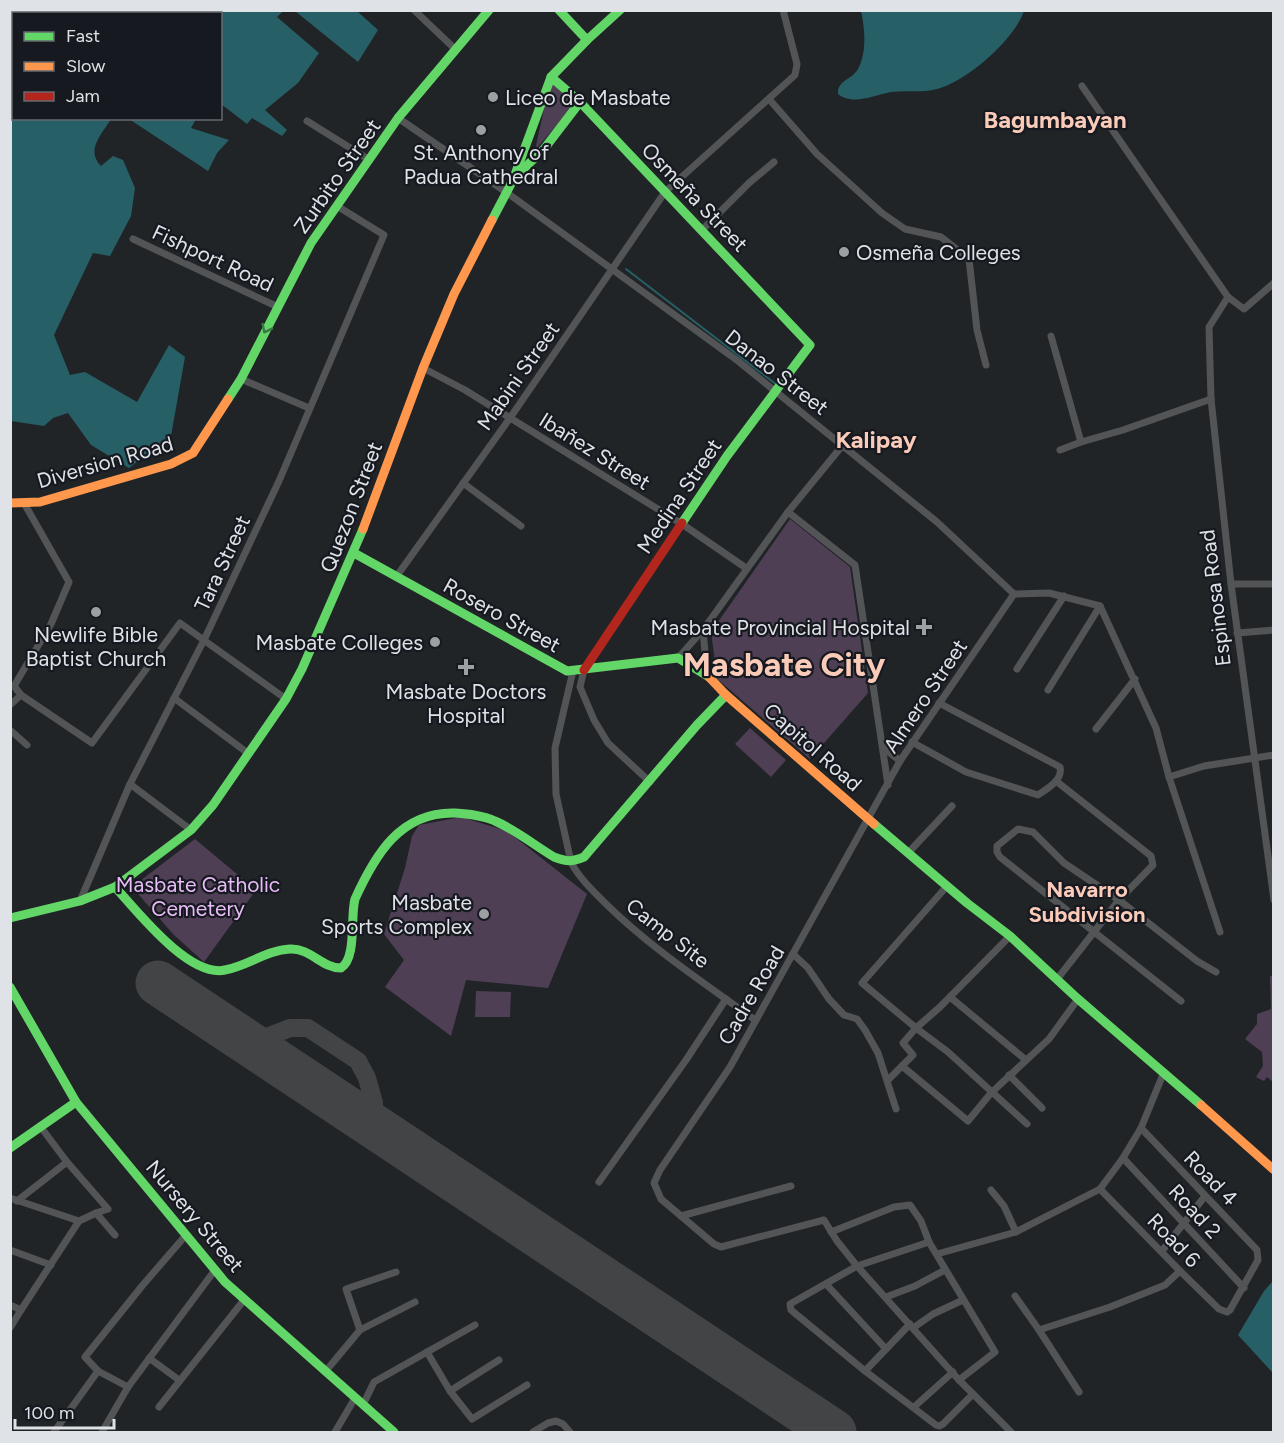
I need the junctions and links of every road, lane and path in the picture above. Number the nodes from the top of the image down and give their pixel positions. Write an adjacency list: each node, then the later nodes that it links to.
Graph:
1 (414, 10): 7 (street)
2 (489, 10): 7 (main road, Zurbito Street)
3 (560, 10): 6 (main road)
4 (620, 10): 6 (main road, Quezon Street)
5 (783, 10): 10 (street, Mabini Street)
6 (587, 40): 8 (main road, Quezon Street)
7 (455, 49): 12 (main road, Zurbito Street)
8 (551, 77): 11 (main road, Osmeña Street); 16 (main road, Quezon Street)
9 (1082, 86): 24 (street)
10 (769, 99): 18 (street, Mabini Street); 28 (street)
11 (580, 102): 16 (main road); 18 (main road, Osmeña Street)
12 (398, 118): 14 (main road, Zurbito Street); 17 (street, Danao Street)
13 (307, 121): 14 (street)
14 (368, 159): 19 (main road, Zurbito Street)
15 (774, 162): 20 (street)
16 (513, 180): 17 (main road, Quezon Street)
17 (506, 192): 22 (street, Danao Street); 29 (main road, Quezon Street)
18 (665, 192): 20 (main road, Osmeña Street); 22 (street, Mabini Street)
19 (337, 206): 25 (main road, Zurbito Street); 33 (street, Tara Street)
20 (702, 230): 27 (main road, Osmeña Street)
21 (133, 240): 25 (street, Fishport Road)
22 (613, 269): 31 (street, Danao Street); 34 (street, Mabini Street)
23 (1274, 283): 24 (street)
24 (1228, 297): 32 (street, Espinosa Road)
25 (278, 307): 30 (main road, Zurbito Street, one-way to 30)
26 (1051, 336): 35 (street)
27 (810, 345): 31 (main road, Medina Street)
28 (986, 365)
29 (423, 368): 34 (street, Ibañez Street); 44 (main road, Quezon Street)
30 (241, 379): 33 (street); 40 (main road, Diversion Road)
31 (776, 392): 36 (street, Danao Street); 42 (main road, Medina Street)
32 (1211, 399): 35 (street); 48 (street, Espinosa Road)
33 (309, 408): 55 (street, Tara Street)
34 (510, 418): 38 (street, Mabini Street); 42 (street, Ibañez Street)
35 (1081, 442): 37 (street)
36 (842, 446): 41 (street); 49 (street, Danao Street)
37 (1060, 450)
38 (464, 483): 43 (street); 46 (street, Mabini Street)
39 (10, 503): 40 (main road, Diversion Road)
40 (24, 503): 65 (street)
41 (788, 512): 45 (street); 73 (street)
42 (682, 524): 45 (street, Ibañez Street); 58 (main road, Medina Street)
43 (521, 526)
44 (354, 553): 46 (main road, Rosero Street); 68 (main road, Quezon Street)
45 (746, 568): 52 (street)
46 (396, 577): 59 (main road, Rosero Street)
47 (1274, 584): 48 (street)
48 (1231, 585): 54 (street, Espinosa Road)
49 (1014, 594): 50 (street); 69 (street, Almero Street)
50 (1064, 596): 51 (street); 57 (street)
51 (1100, 606): 61 (street); 64 (street)
52 (703, 630): 56 (street); 60 (street)
53 (1274, 630): 54 (street)
54 (1237, 633): 78 (street, Espinosa Road)
55 (204, 640): 65 (street); 67 (street, Tara Street); 68 (street)
56 (678, 658): 58 (main road, Rosero Street); 60 (main road, Capitol Road)
57 (1017, 669)
58 (584, 670): 59 (main road, Rosero Street); 63 (street)
59 (573, 671): 62 (street)
60 (707, 675): 66 (main road, Capitol Road)
61 (1134, 679): 72 (street); 80 (street)
62 (570, 684): 63 (street); 89 (street)
63 (580, 687): 82 (street)
64 (1048, 690)
65 (21, 695): 70 (street)
66 (726, 695): 82 (main road); 86 (main road, Capitol Road)
67 (174, 698): 76 (street); 83 (street, Tara Street)
68 (286, 699): 76 (main road, Quezon Street)
69 (939, 704): 74 (street, Almero Street); 81 (street)
70 (10, 705)
71 (10, 729): 75 (street)
72 (1096, 729)
73 (881, 740): 79 (street); 84 (street)
74 (912, 742): 79 (street, Almero Street); 81 (street)
75 (27, 745)
76 (249, 754): 87 (main road, Quezon Street)
77 (1274, 755): 78 (street)
78 (1253, 758): 80 (street); 93 (street, Espinosa Road)
79 (900, 761): 84 (street, Almero Street)
80 (1169, 777): 97 (street)
81 (1056, 781): 92 (street)
82 (650, 782): 89 (main road)
83 (130, 784): 87 (street); 94 (street, Tara Street)
84 (888, 785): 86 (street, Almero Street)
85 (952, 806): 88 (street)
86 (869, 819): 88 (main road, Capitol Road); 99 (street, Cadre Road)
87 (191, 830): 91 (main road, Quezon Street)
88 (908, 853): 90 (main road, Capitol Road)
89 (571, 862): 91 (main road); 104 (street, Camp Site)
90 (947, 886): 98 (main road, Capitol Road); 108 (street)
91 (115, 887): 94 (main road, Quezon Street)
92 (1119, 900): 96 (street); 96 (street); 100 (street)
93 (1274, 900)
94 (80, 901): 95 (main road, Quezon Street)
95 (10, 918)
96 (1094, 931): 101 (street); 106 (street)
97 (1220, 932)
98 (1010, 936): 101 (main road, Capitol Road); 103 (street)
99 (793, 954): 107 (street, Cadre Road); 113 (street)
100 (1216, 972)
101 (1058, 978): 105 (main road, Capitol Road)
102 (10, 987): 115 (main road, Nursery Street)
103 (950, 997): 108 (street); 109 (street)
104 (726, 999): 107 (street, Camp Site); 125 (street)
105 (1078, 999): 109 (street); 111 (main road, Capitol Road)
106 (1181, 1001)
107 (754, 1020): 132 (street, Cadre Road)
108 (916, 1028): 110 (street); 114 (street)
109 (1026, 1060): 112 (street)
110 (903, 1066): 113 (street); 114 (street)
111 (1164, 1072): 120 (street); 124 (main road, Capitol Road)
112 (1009, 1075): 114 (street); 116 (street)
113 (888, 1080): 117 (street)
114 (991, 1093): 118 (street)
115 (76, 1102): 119 (main road); 138 (main road, Nursery Street)
116 (1042, 1108)
117 (896, 1109)
118 (1027, 1124)
119 (40, 1126): 121 (main road); 123 (street)
120 (1140, 1128): 122 (street); 129 (street, Road 4)
121 (10, 1148)
122 (1123, 1158): 127 (street); 134 (street, Road 2)
123 (66, 1162): 130 (street); 131 (street)
124 (1274, 1170)
125 (599, 1182)
126 (791, 1186): 132 (street)
127 (1100, 1188): 136 (street); 141 (street, Road 6)
128 (991, 1190): 136 (street)
129 (1205, 1196): 134 (street); 150 (street, Road 4)
130 (14, 1199): 133 (street)
131 (96, 1213): 133 (street); 137 (street)
132 (681, 1216): 135 (street)
133 (79, 1221): 143 (street)
134 (1184, 1224): 141 (street); 150 (street, Road 2)
135 (831, 1232): 139 (street); 144 (street)
136 (1016, 1233): 142 (street)
137 (115, 1235)
138 (186, 1235): 145 (main road, Nursery Street); 167 (street)
139 (929, 1242): 142 (street); 144 (street)
140 (10, 1250): 143 (street)
141 (1162, 1251): 147 (street, Road 6)
142 (937, 1254): 146 (street)
143 (51, 1265): 157 (street)
144 (857, 1266): 149 (street); 152 (street)
145 (215, 1270): 153 (main road, Nursery Street); 165 (street)
146 (945, 1270): 152 (street); 154 (street)
147 (1180, 1271): 150 (street, Road 6); 162 (street)
148 (396, 1272): 161 (street)
149 (826, 1284): 163 (street); 168 (street)
150 (1244, 1288)
151 (1015, 1296): 162 (street)
152 (885, 1297): 159 (street)
153 (244, 1300): 169 (main road, Nursery Street); 171 (street)
154 (963, 1300): 159 (street); 172 (street)
155 (415, 1302): 161 (street)
156 (10, 1305): 157 (street)
157 (21, 1310): 160 (street)
158 (475, 1325): 164 (street)
159 (911, 1326): 163 (street); 170 (street)
160 (10, 1328)
161 (360, 1330): 169 (street)
162 (1039, 1330): 176 (street)
163 (886, 1349): 168 (street)
164 (427, 1352): 175 (street); 179 (street)
165 (149, 1358): 171 (street); 174 (street)
166 (499, 1360): 175 (street)
167 (98, 1371): 174 (street); 183 (street)
168 (865, 1371): 181 (street)
169 (325, 1372): 178 (main road, Nursery Street)
170 (953, 1372): 172 (street); 181 (street)
171 (179, 1380): 180 (street)
172 (959, 1380): 177 (street)
173 (527, 1385): 175 (street)
174 (128, 1387): 184 (street)
175 (450, 1391)
176 (1079, 1392)
177 (974, 1394): 181 (street); 188 (street)
178 (355, 1398): 179 (main road, Nursery Street); 185 (street)
179 (363, 1405): 182 (main road, Nursery Street)
180 (159, 1407)
181 (914, 1407)
182 (390, 1431)
183 (54, 1432)
184 (102, 1432)
185 (335, 1432)
186 (533, 1432): 187 (street)
187 (570, 1432)
188 (1011, 1432)

